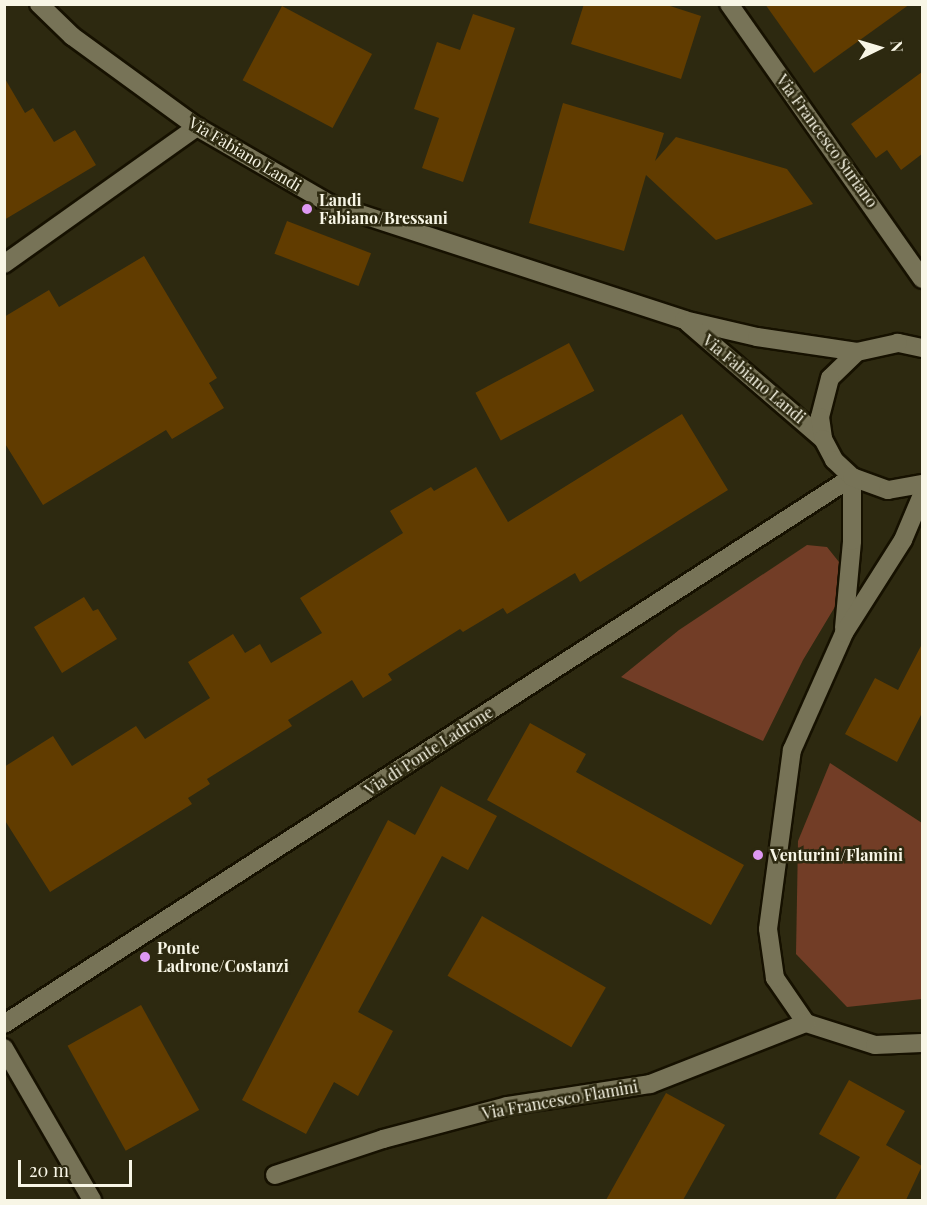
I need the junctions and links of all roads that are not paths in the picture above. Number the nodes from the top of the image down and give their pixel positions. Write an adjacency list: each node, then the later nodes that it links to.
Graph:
1 (39, 4): 3 (street, Via Fabiano Landi)
2 (729, 4): 5 (street, Via Francesco Suriano)
3 (197, 128): 4 (street); 6 (street, Via Fabiano Landi)
4 (4, 264)
5 (922, 279)
6 (684, 320): 8 (street, Via Fabiano Landi); 9 (street, Via Fabiano Landi)
7 (922, 348): 8 (street)
8 (857, 352): 9 (street)
9 (823, 439): 10 (street)
10 (852, 477): 11 (street); 13 (street); 15 (street, Via di Ponte Ladrone)
11 (922, 484)
12 (922, 495): 13 (street)
13 (844, 633): 14 (street)
14 (806, 1023): 16 (street); 18 (street, Via Francesco Flamini)
15 (4, 1024)
16 (922, 1043)
17 (4, 1048): 19 (street)
18 (275, 1175)
19 (92, 1200)

